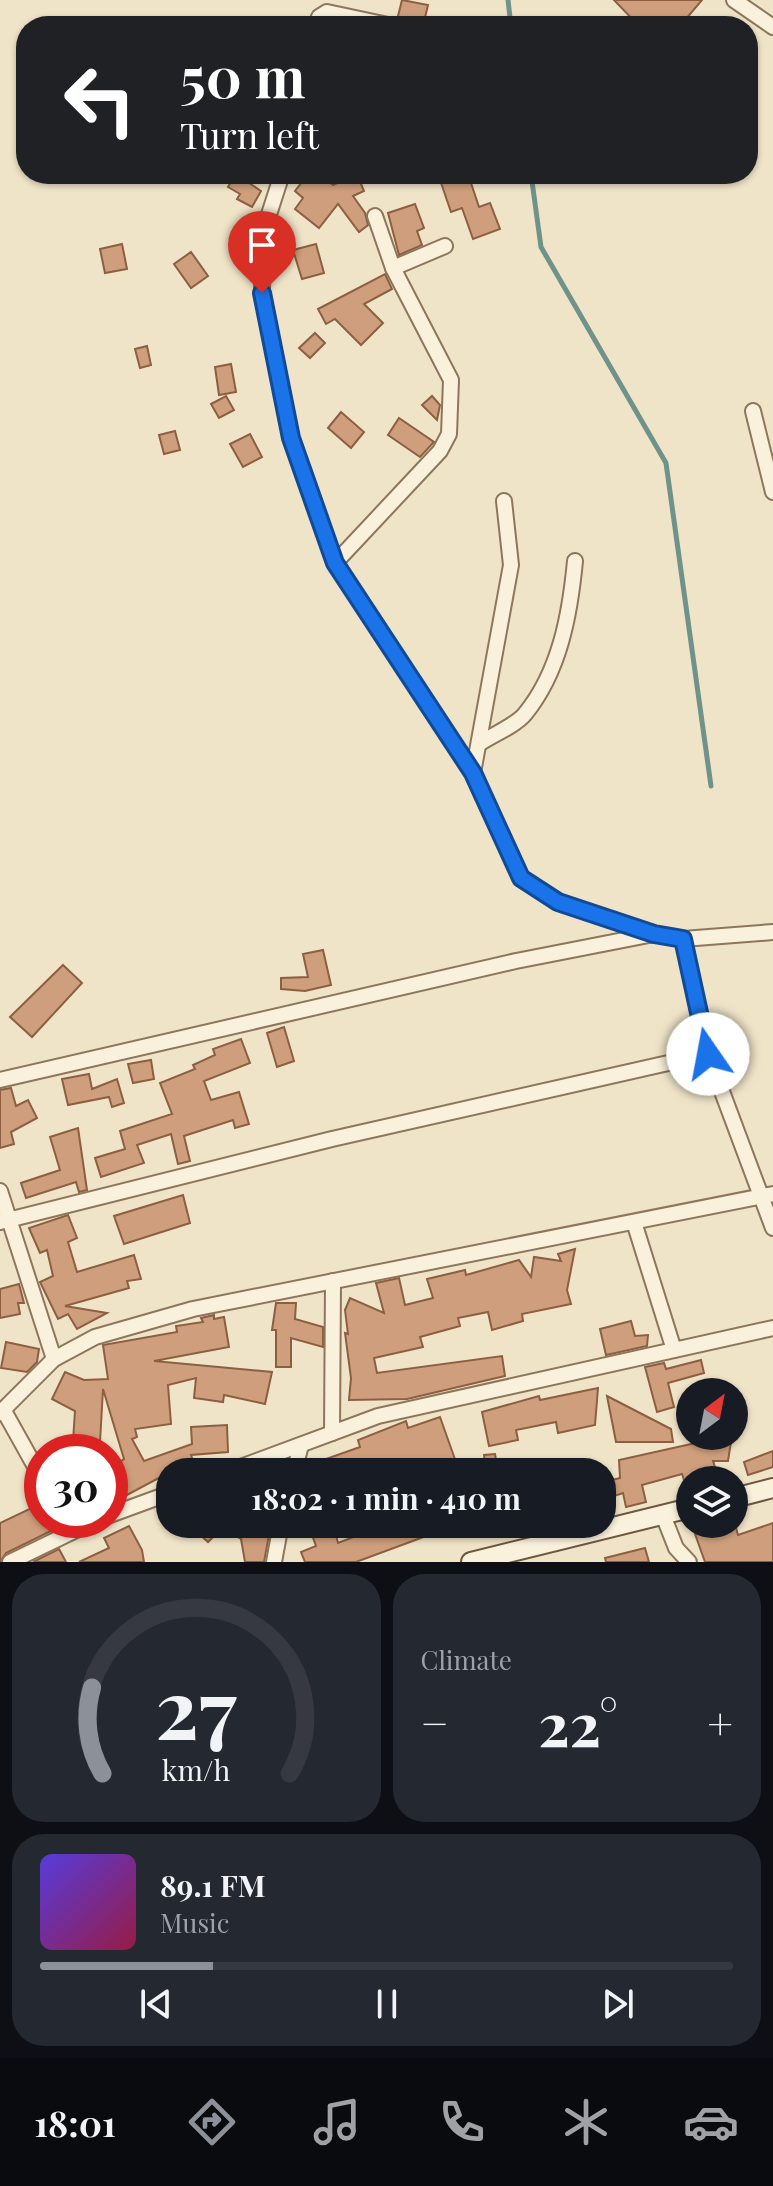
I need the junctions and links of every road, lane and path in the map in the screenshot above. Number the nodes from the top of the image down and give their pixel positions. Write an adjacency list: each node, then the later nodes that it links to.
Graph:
1 (734, 0): 4 (street)
2 (321, 16): 3 (street)
3 (346, 16)
4 (757, 16)
5 (279, 184): 13 (street)
6 (375, 216): 8 (street)
7 (445, 246): 8 (street)
8 (393, 268): 13 (street)
9 (753, 411): 10 (street)
10 (773, 492)
11 (504, 501): 14 (street)
12 (575, 561): 14 (street)
13 (335, 563): 15 (street)
14 (479, 744): 15 (street)
15 (473, 773): 17 (street)
16 (773, 932): 18 (street)
17 (654, 934): 18 (street); 20 (street)
18 (683, 939): 19 (street)
19 (708, 1054): 22 (street); 23 (street)
20 (0, 1080)
21 (0, 1191): 23 (street)
22 (768, 1195): 24 (street); 25 (street)
23 (4, 1221): 29 (street)
24 (634, 1222): 26 (street); 28 (street)
25 (773, 1228)
26 (333, 1281): 29 (street); 31 (street)
27 (773, 1328): 28 (street)
28 (674, 1350): 31 (street)
29 (54, 1359): 30 (street)
30 (2, 1412): 33 (street)
31 (332, 1433): 32 (street)
32 (301, 1445): 34 (street); 35 (street)
33 (24, 1449)
34 (265, 1458)
35 (298, 1458)
36 (773, 1488): 37 (main road)
37 (748, 1494)
38 (156, 1498): 39 (street)
39 (128, 1508)
40 (676, 1512): 41 (main road)
41 (663, 1515): 46 (main road); 47 (street)
42 (48, 1538): 44 (street)
43 (278, 1538): 45 (street)
44 (10, 1562)
45 (274, 1562)
46 (471, 1562)
47 (689, 1562)

